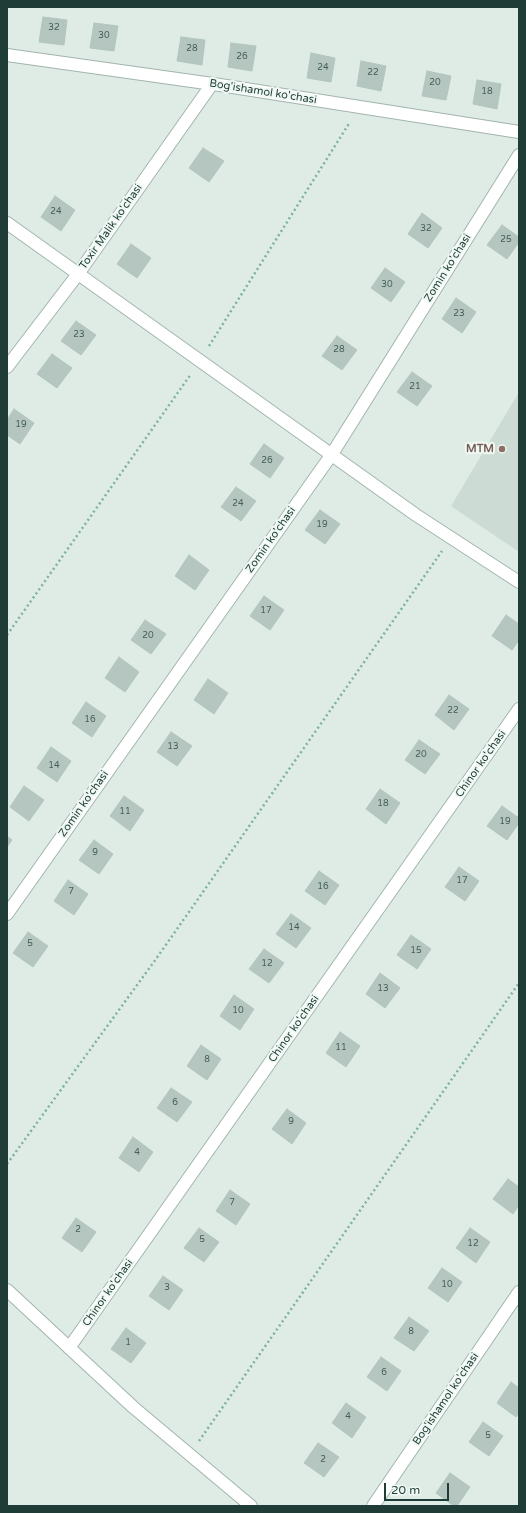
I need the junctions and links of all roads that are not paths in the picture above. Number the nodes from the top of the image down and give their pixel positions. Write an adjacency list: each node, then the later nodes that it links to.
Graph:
1 (7, 55): 2 (street, Bog'ishamol ko'chasi)
2 (212, 84): 3 (street, Bog'ishamol ko'chasi); 6 (street, Toxir Malik ko'chasi)
3 (519, 132)
4 (519, 155): 8 (street, Zomin ko'chasi)
5 (7, 223): 6 (street)
6 (78, 274): 7 (street, Toxir Malik ko'chasi); 8 (street)
7 (7, 367)
8 (332, 454): 9 (street); 11 (street, Zomin ko'chasi)
9 (519, 582)
10 (519, 709): 14 (street, Chinor ko'chasi)
11 (7, 914)
12 (7, 1290): 14 (street)
13 (519, 1292): 16 (street, Bog'ishamol ko'chasi)
14 (69, 1348): 15 (street)
15 (251, 1506)
16 (373, 1506)

